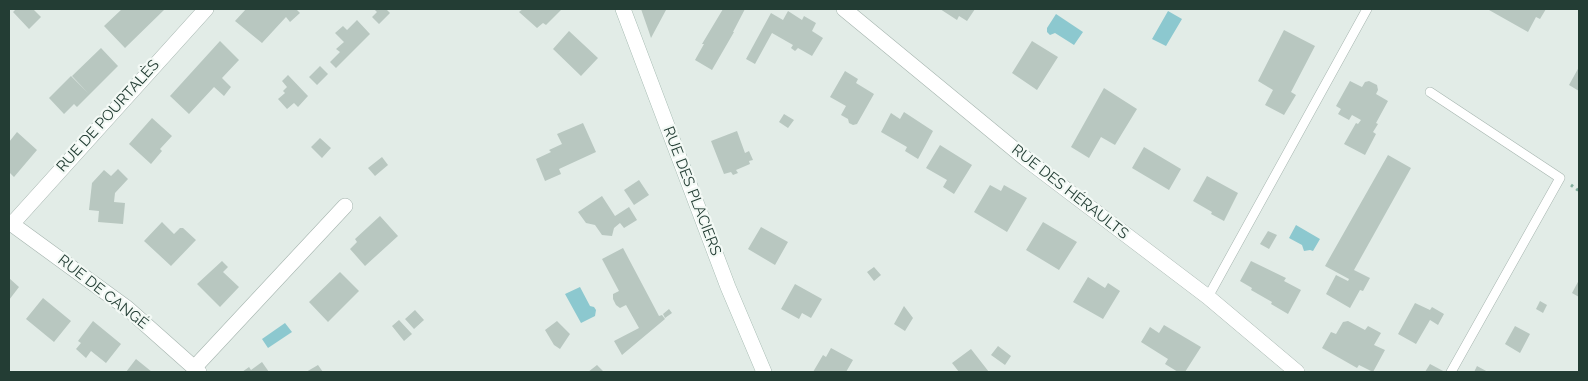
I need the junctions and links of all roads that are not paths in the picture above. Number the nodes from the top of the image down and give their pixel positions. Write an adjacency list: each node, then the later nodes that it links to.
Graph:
1 (206, 9): 7 (street, RUE DE POURTALÈS)
2 (623, 9): 10 (street, RUE DES PLACIERS)
3 (844, 9): 8 (street, RUE DES HÉRAULTS)
4 (1367, 9): 8 (lane)
5 (1430, 92): 12 (lane)
6 (345, 206): 9 (street, RUE DE CANGÉ)
7 (10, 223): 9 (street, RUE DE CANGÉ)
8 (1208, 297): 11 (street, RUE DES HÉRAULTS)
9 (197, 370)
10 (764, 372)
11 (1297, 372)
12 (1451, 372)

